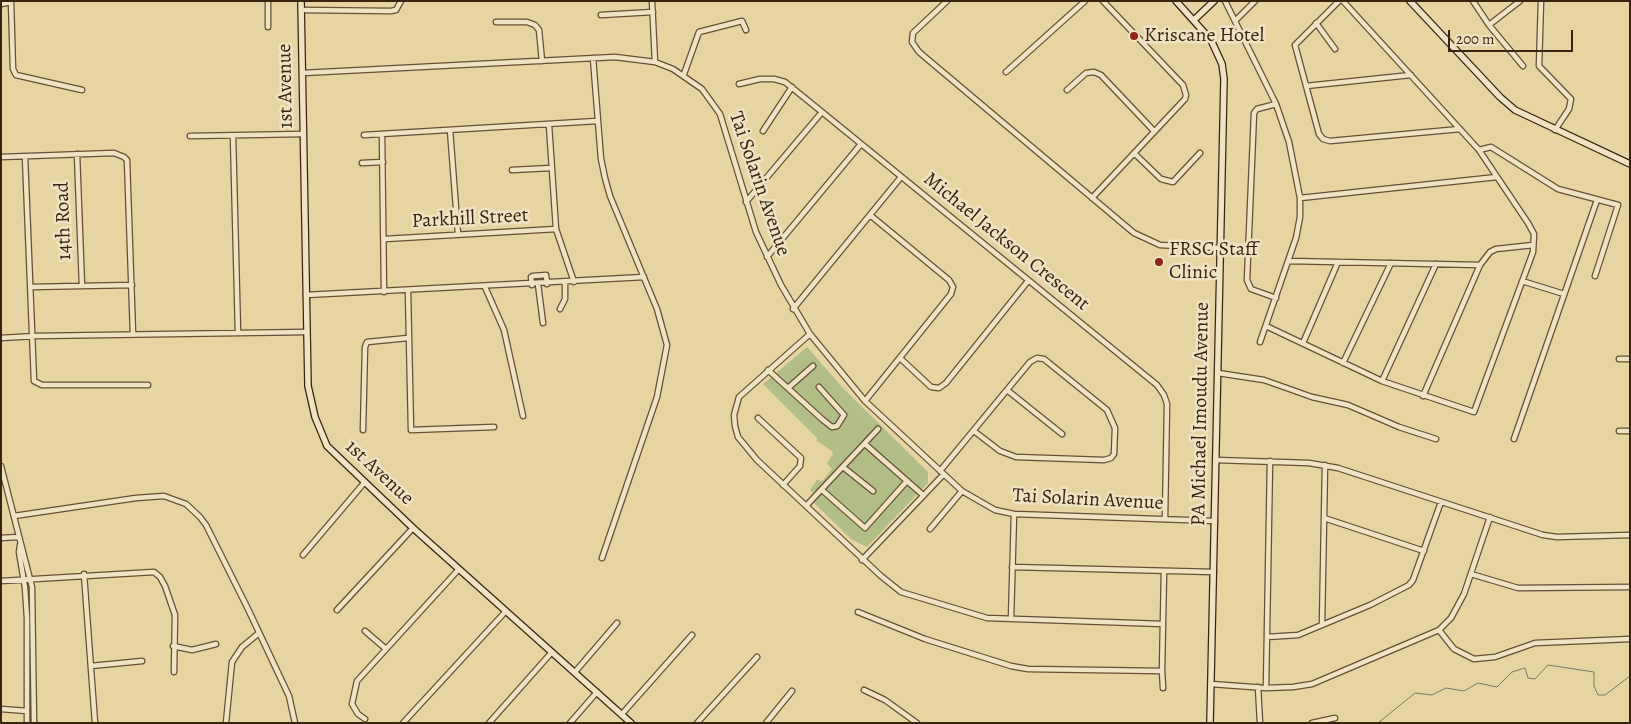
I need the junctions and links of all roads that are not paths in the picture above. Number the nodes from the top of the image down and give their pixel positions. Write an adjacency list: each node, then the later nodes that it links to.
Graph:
1 (268, 1): 28 (street)
2 (301, 1): 20 (street, 1st Avenue)
3 (401, 1): 20 (street)
4 (652, 1): 21 (street)
5 (946, 1): 72 (street)
6 (1085, 1): 35 (street)
7 (1103, 1): 52 (street)
8 (1176, 1): 23 (street, PA Michael Imoudu Avenue)
9 (1214, 1): 23 (street)
10 (1225, 1): 24 (street)
11 (1255, 1): 24 (street)
12 (1339, 1): 26 (street)
13 (1343, 1): 38 (street)
14 (1410, 1): 50 (street)
15 (1474, 1): 27 (street)
16 (1520, 1): 27 (street)
17 (1541, 1): 50 (street)
18 (11, 2): 19 (street); 42 (street)
19 (1, 4)
20 (302, 10): 36 (street, 1st Avenue)
21 (653, 12): 22 (street); 33 (street)
22 (601, 15)
23 (1194, 20): 81 (street, PA Michael Imoudu Avenue)
24 (1236, 20): 44 (street)
25 (496, 22): 32 (street)
26 (1316, 23): 30 (street); 40 (street)
27 (1489, 25): 34 (street)
28 (268, 27)
29 (746, 30): 37 (street)
30 (1334, 49)
31 (593, 58): 32 (street, Tai Solarin Avenue); 33 (street, Tai Solarin Avenue); 46 (street)
32 (542, 61): 36 (street, Tai Solarin Avenue)
33 (655, 62): 37 (street, Tai Solarin Avenue)
34 (1524, 66)
35 (1006, 72)
36 (303, 73): 53 (street, 1st Avenue)
37 (684, 74): 75 (street, Tai Solarin Avenue)
38 (1411, 75): 40 (street); 48 (street)
39 (739, 84): 41 (street)
40 (1306, 86): 48 (street)
41 (792, 87): 45 (street, Michael Jackson Crescent); 51 (street)
42 (82, 90)
43 (1067, 90): 52 (street)
44 (1276, 104): 73 (street); 105 (street)
45 (822, 112): 58 (street, Michael Jackson Crescent); 75 (street)
46 (597, 121): 47 (street); 89 (street)
47 (549, 125): 49 (street); 68 (street)
48 (1460, 129): 59 (street)
49 (450, 130): 54 (street); 78 (street)
50 (1555, 130): 67 (street)
51 (763, 131)
52 (1154, 132): 60 (street)
53 (304, 134): 57 (street); 104 (street, 1st Avenue)
54 (382, 134): 55 (street); 65 (street)
55 (364, 135)
56 (190, 136): 57 (street)
57 (233, 136): 111 (street)
58 (861, 144): 70 (street, Michael Jackson Crescent); 82 (street)
59 (1479, 150): 71 (street); 74 (street)
60 (1134, 153): 61 (street); 72 (street)
61 (1200, 153)
62 (77, 154): 64 (street); 97 (street); 98 (street, 14th Road)
63 (1, 157): 64 (street)
64 (24, 157): 99 (street)
65 (383, 162): 66 (street); 79 (street)
66 (362, 163)
67 (1630, 164)
68 (551, 168): 69 (street); 77 (street)
69 (512, 170)
70 (901, 177): 76 (street); 90 (street, Michael Jackson Crescent)
71 (1497, 177): 73 (street); 80 (street)
72 (1092, 198): 81 (street)
73 (1300, 198): 83 (street)
74 (1597, 200): 88 (street); 103 (street)
75 (746, 202): 82 (street, Tai Solarin Avenue)
76 (870, 215): 107 (street); 119 (street)
77 (556, 229): 78 (street, Parkhill Street); 93 (street)
78 (458, 234): 79 (street, Parkhill Street)
79 (384, 239): 101 (street)
80 (1533, 244): 87 (street); 91 (street)
81 (1221, 248): 125 (street, PA Michael Imoudu Avenue)
82 (767, 257): 107 (street, Tai Solarin Avenue)
83 (1289, 260): 84 (street); 105 (street)
84 (1338, 262): 85 (street); 118 (street)
85 (1391, 263): 86 (street); 122 (street)
86 (1436, 264): 87 (street); 126 (street)
87 (1480, 265): 131 (street)
88 (1595, 276)
89 (644, 277): 93 (street); 174 (street)
90 (1028, 281): 119 (street); 164 (street, Michael Jackson Crescent)
91 (1522, 281): 103 (street); 131 (street)
92 (565, 282): 93 (street); 96 (street); 106 (street)
93 (574, 282)
94 (532, 284): 95 (street); 96 (street); 100 (street)
95 (538, 284): 96 (street); 108 (street)
96 (547, 284)
97 (132, 285): 98 (street); 112 (street)
98 (82, 286): 99 (street)
99 (31, 287): 114 (street)
100 (485, 287): 102 (street); 133 (street)
101 (384, 292): 102 (street); 104 (street)
102 (408, 292): 116 (street)
103 (1564, 294): 143 (street)
104 (306, 296): 110 (street, 1st Avenue)
105 (1276, 298): 109 (street)
106 (560, 309)
107 (794, 309): 113 (street, Tai Solarin Avenue)
108 (544, 323)
109 (1266, 326): 117 (street); 118 (street)
110 (307, 332): 111 (street); 152 (street, 1st Avenue)
111 (238, 333): 112 (street)
112 (133, 334): 114 (street)
113 (810, 334): 124 (street); 132 (street, Tai Solarin Avenue)
114 (32, 336): 115 (street); 127 (street)
115 (1, 338)
116 (408, 338): 135 (street); 137 (street)
117 (1260, 342)
118 (1303, 343): 122 (street)
119 (900, 358): 132 (street)
120 (1619, 359): 121 (street)
121 (1630, 359)
122 (1343, 363): 126 (street)
123 (813, 366): 128 (street)
124 (768, 370): 128 (street); 153 (street)
125 (1218, 374): 142 (street); 145 (street, PA Michael Imoudu Avenue)
126 (1382, 380): 131 (street)
127 (148, 385)
128 (788, 388): 129 (street)
129 (820, 388)
130 (1007, 390): 138 (street); 138 (street); 141 (street)
131 (1423, 396)
132 (865, 401): 150 (street, Tai Solarin Avenue)
133 (523, 416)
134 (758, 418): 153 (street)
135 (494, 427)
136 (878, 429): 144 (street)
137 (363, 430)
138 (974, 431): 150 (street)
139 (1620, 431): 140 (street)
140 (1630, 431)
141 (1062, 434)
142 (1436, 439)
143 (1514, 439)
144 (865, 444): 149 (street); 151 (street)
145 (1216, 460): 146 (street); 165 (street, PA Michael Imoudu Avenue)
146 (1270, 461): 148 (street); 197 (street)
147 (1, 466): 161 (street)
148 (1325, 466): 158 (street); 163 (street)
149 (843, 467): 154 (street); 155 (street)
150 (942, 473): 156 (street, Tai Solarin Avenue); 157 (street)
151 (907, 481): 154 (street); 157 (street)
152 (364, 483): 166 (street, 1st Avenue); 173 (street)
153 (783, 485): 159 (street)
154 (822, 490): 159 (street)
155 (873, 491)
156 (962, 491): 160 (street, Tai Solarin Avenue); 167 (street)
157 (923, 495): 175 (street)
158 (1441, 502): 162 (street); 172 (street)
159 (806, 506): 175 (street)
160 (1014, 514): 164 (street, Tai Solarin Avenue); 176 (street)
161 (14, 516): 169 (street); 195 (street)
162 (1490, 517): 168 (street); 181 (street)
163 (1324, 518): 172 (street); 192 (street)
164 (1165, 519): 165 (street, Tai Solarin Avenue)
165 (1215, 521): 179 (street, PA Michael Imoudu Avenue)
166 (412, 528): 177 (street, 1st Avenue); 186 (street)
167 (930, 529)
168 (1630, 536)
169 (18, 537): 170 (street); 171 (street)
170 (1, 538)
171 (20, 545): 182 (street); 183 (street)
172 (1424, 550): 192 (street)
173 (303, 555)
174 (602, 558)
175 (862, 560): 189 (street)
176 (1012, 567): 178 (street); 189 (street)
177 (459, 569): 187 (street, 1st Avenue); 201 (street)
178 (1164, 571): 179 (street); 191 (street)
179 (1214, 572): 209 (street, PA Michael Imoudu Avenue)
180 (84, 574): 182 (street); 200 (street); 205 (street)
181 (1472, 574): 185 (street); 193 (street)
182 (30, 577): 183 (street); 222 (street)
183 (24, 578): 184 (street); 217 (street)
184 (1, 580)
185 (1630, 587)
186 (337, 610)
187 (506, 611): 202 (street, 1st Avenue); 226 (street)
188 (858, 612): 206 (street)
189 (1012, 619): 191 (street)
190 (617, 623): 208 (street)
191 (1163, 624): 206 (street)
192 (1322, 624): 197 (street)
193 (1439, 630): 198 (street); 212 (street)
194 (365, 631): 201 (street)
195 (259, 633): 224 (street); 225 (street)
196 (692, 635): 218 (street)
197 (1267, 637): 212 (street)
198 (1630, 639)
199 (216, 644): 200 (street)
200 (173, 646): 207 (street)
201 (386, 649): 220 (street)
202 (552, 652): 208 (street, 1st Avenue); 227 (street)
203 (757, 657): 230 (street)
204 (142, 661): 205 (street)
205 (91, 666): 223 (street)
206 (1162, 671): 211 (street)
207 (174, 672)
208 (575, 672): 215 (street, 1st Avenue)
209 (1211, 684): 210 (street); 233 (street, PA Michael Imoudu Avenue)
210 (1258, 687): 212 (street); 234 (street)
211 (1163, 688)
212 (1266, 688)
213 (792, 690): 231 (street)
214 (864, 690): 232 (street)
215 (597, 692): 218 (street, 1st Avenue); 228 (street)
216 (1, 710): 217 (street)
217 (27, 711): 221 (street)
218 (622, 714): 229 (street, 1st Avenue)
219 (1335, 718): 235 (street)
220 (364, 719)
221 (27, 723)
222 (34, 723)
223 (95, 723)
224 (226, 723)
225 (295, 723)
226 (403, 723)
227 (489, 723)
228 (570, 723)
229 (631, 723)
230 (697, 723)
231 (766, 723)
232 (917, 723)
233 (1210, 723)
234 (1260, 723)
235 (1312, 723)

